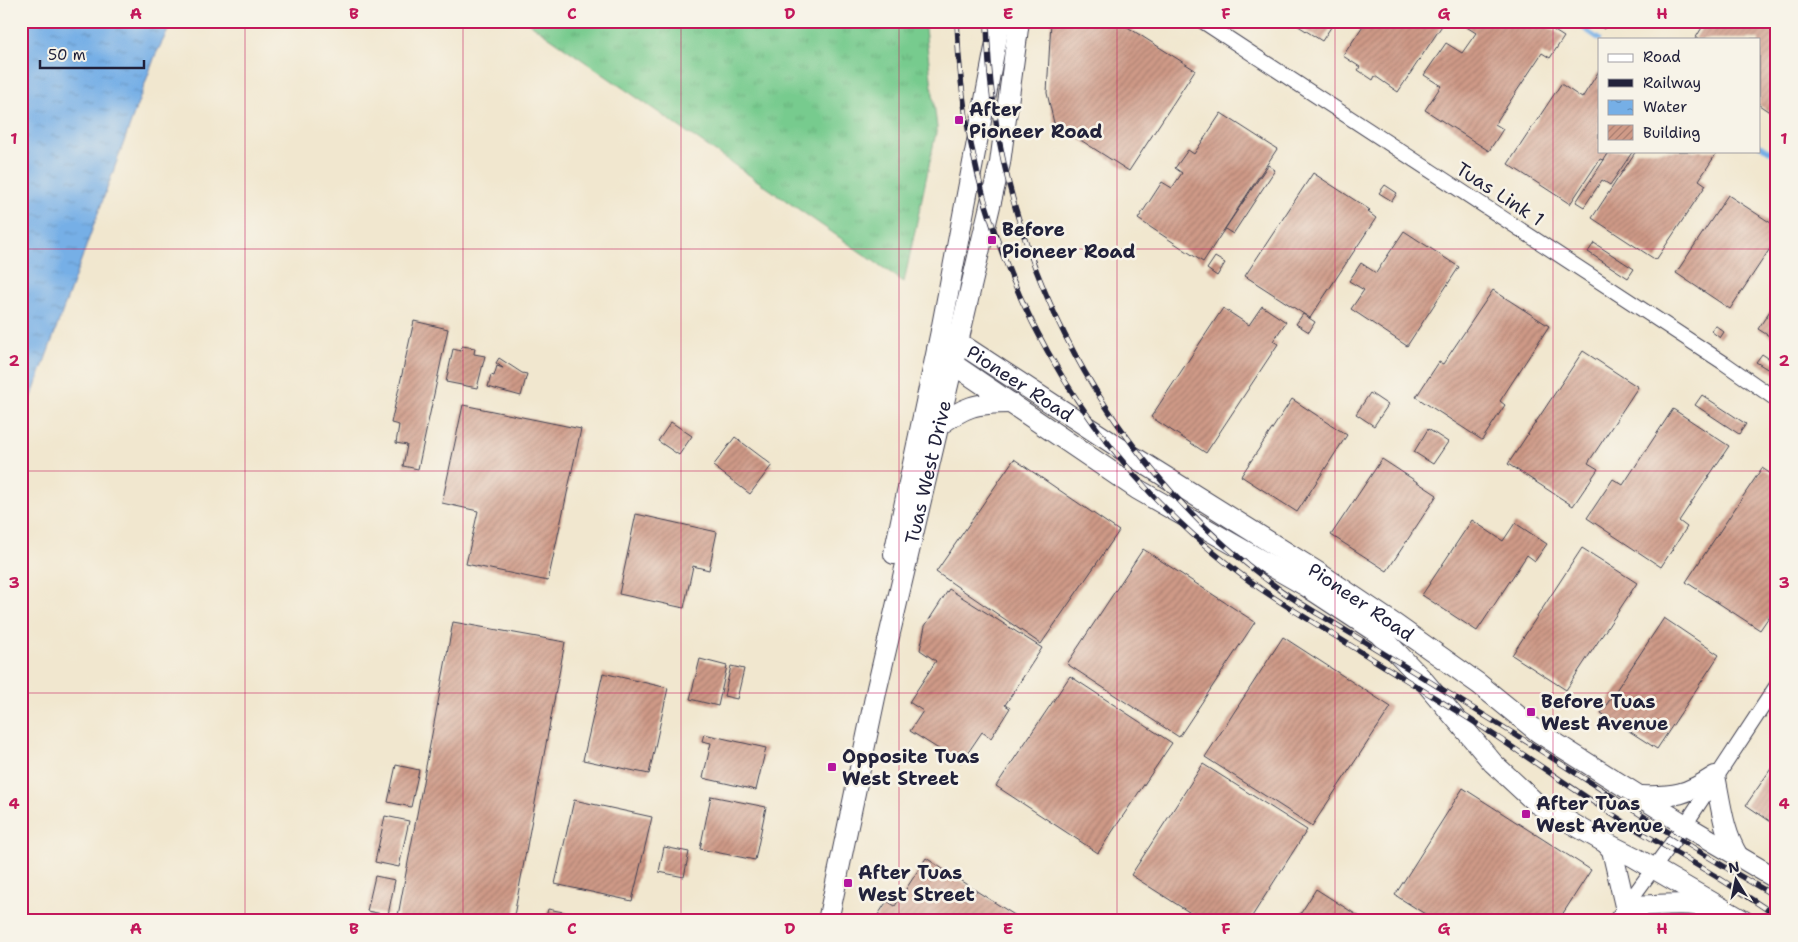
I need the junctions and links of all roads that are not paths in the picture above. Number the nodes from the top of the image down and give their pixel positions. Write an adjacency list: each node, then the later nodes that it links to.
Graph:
1 (1000, 21): 4 (street, Tuas West Drive)
2 (1019, 21): 5 (street, Tuas West Drive)
3 (1202, 21): 7 (street, Tuas Link 1)
4 (939, 340): 5 (street, Pioneer Road); 6 (street, Pioneer Road); 11 (street, Tuas West Drive)
5 (958, 342): 6 (street, Tuas West Drive); 13 (street, Pioneer Road)
6 (953, 364): 8 (street, Pioneer Road); 9 (street, Tuas West Drive)
7 (1777, 400)
8 (1010, 404): 9 (street); 15 (street, Pioneer Road)
9 (937, 427): 11 (street, Tuas West Drive)
10 (1777, 685): 12 (street)
11 (858, 748): 21 (street, Tuas West Drive); 22 (street, Tuas West Drive)
12 (1716, 776): 13 (street); 14 (street); 16 (street)
13 (1640, 796): 14 (street, Pioneer Road)
14 (1685, 825): 16 (street, Pioneer Road); 17 (street)
15 (1606, 843): 17 (street, Pioneer Road); 19 (street)
16 (1738, 856): 18 (street, Pioneer Road)
17 (1654, 868): 19 (street); 20 (street, Pioneer Road)
18 (1777, 879)
19 (1620, 914): 20 (street)
20 (1736, 916)
21 (816, 921)
22 (828, 921)

